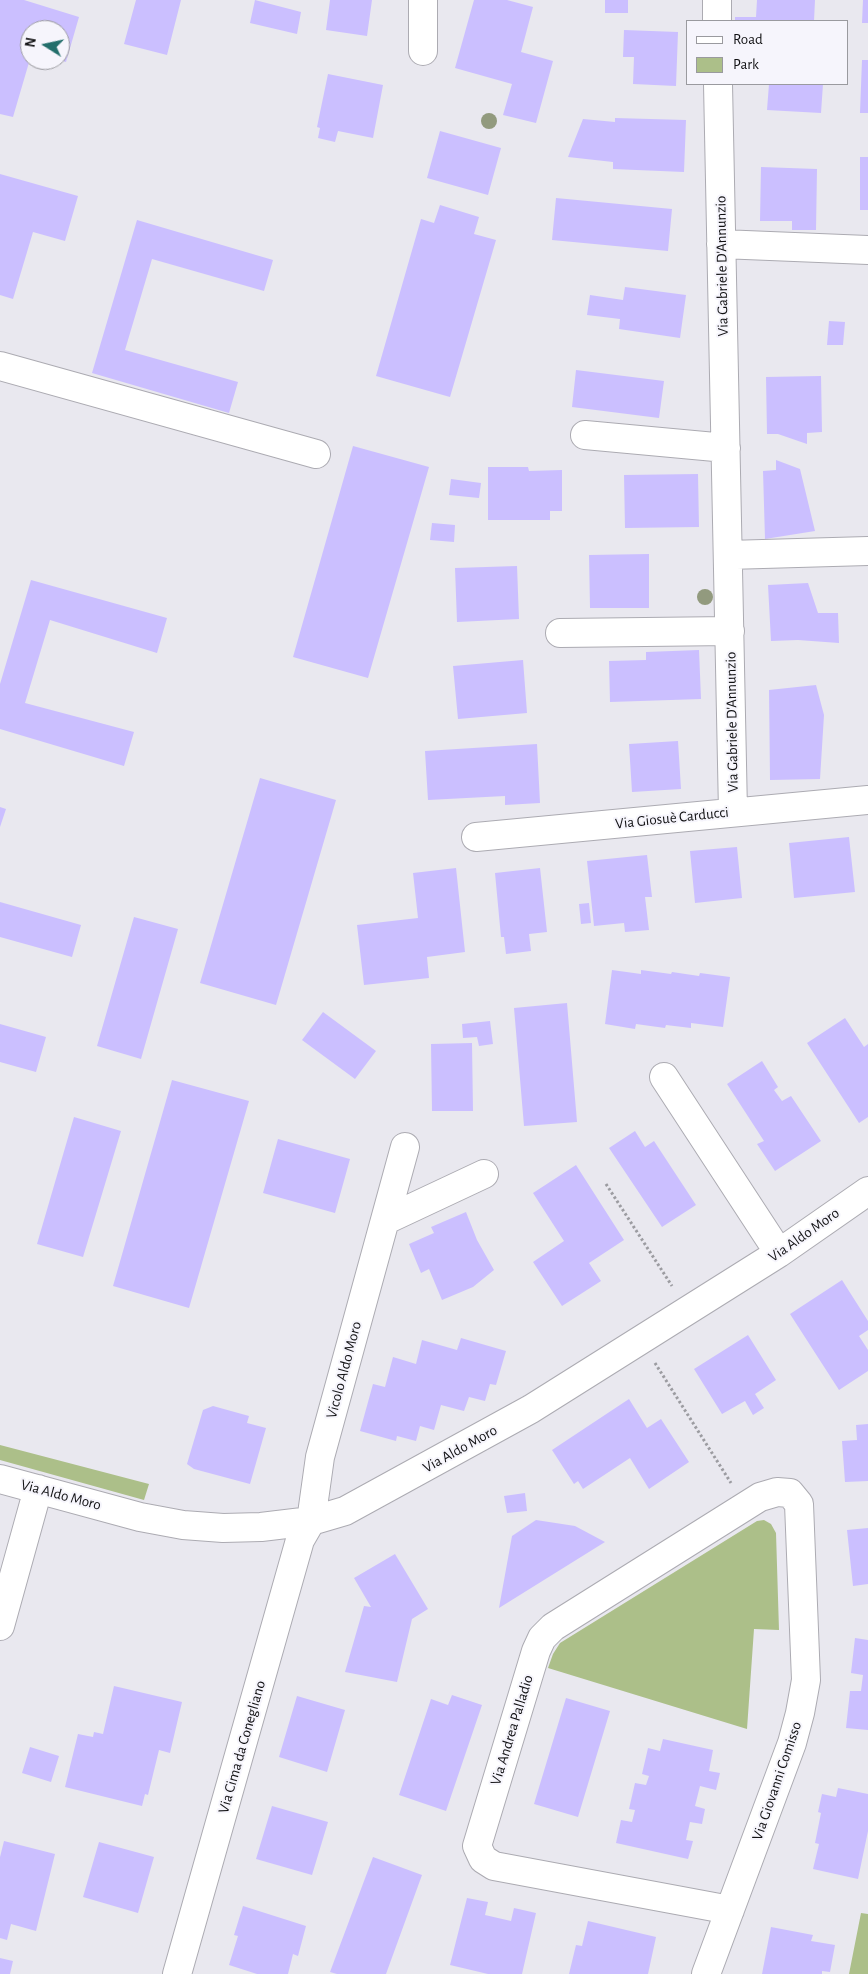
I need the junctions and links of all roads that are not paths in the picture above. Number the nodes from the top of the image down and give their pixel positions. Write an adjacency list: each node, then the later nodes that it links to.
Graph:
1 (423, 0): 4 (street)
2 (716, 0): 3 (street)
3 (717, 20)
4 (423, 51)
5 (718, 85): 6 (street, Via Gabriele D'Annunzio)
6 (722, 244): 7 (street); 10 (street, Via Gabriele D'Annunzio)
7 (868, 250)
8 (0, 366): 11 (street)
9 (586, 435): 10 (street)
10 (726, 448): 13 (street, Via Gabriele D'Annunzio)
11 (316, 454)
12 (868, 551): 13 (street)
13 (728, 554): 14 (street, Via Gabriele D'Annunzio)
14 (730, 631): 15 (street, Via Gabriele D'Annunzio); 17 (street, Via Gabriele D'Annunzio)
15 (560, 633)
16 (868, 800): 17 (street, Via Giosuè Carducci)
17 (733, 812): 18 (street, Via Giosuè Carducci)
18 (476, 837)
19 (664, 1077): 24 (street)
20 (405, 1147): 23 (street, Vicolo Aldo Moro)
21 (484, 1174): 23 (street)
22 (868, 1190): 24 (street, Via Aldo Moro)
23 (386, 1220): 28 (street, Vicolo Aldo Moro)
24 (779, 1253): 28 (street, Via Aldo Moro)
25 (0, 1478): 26 (street, Via Aldo Moro)
26 (38, 1489): 28 (street, Via Aldo Moro); 29 (street)
27 (790, 1493): 30 (street, Via Giovanni Comisso); 30 (street, Via Andrea Palladio)
28 (310, 1521): 31 (street, Via Cima da Conegliano)
29 (0, 1626)
30 (730, 1910): 32 (street, Via Giovanni Comisso)
31 (177, 1974)
32 (706, 1974)

